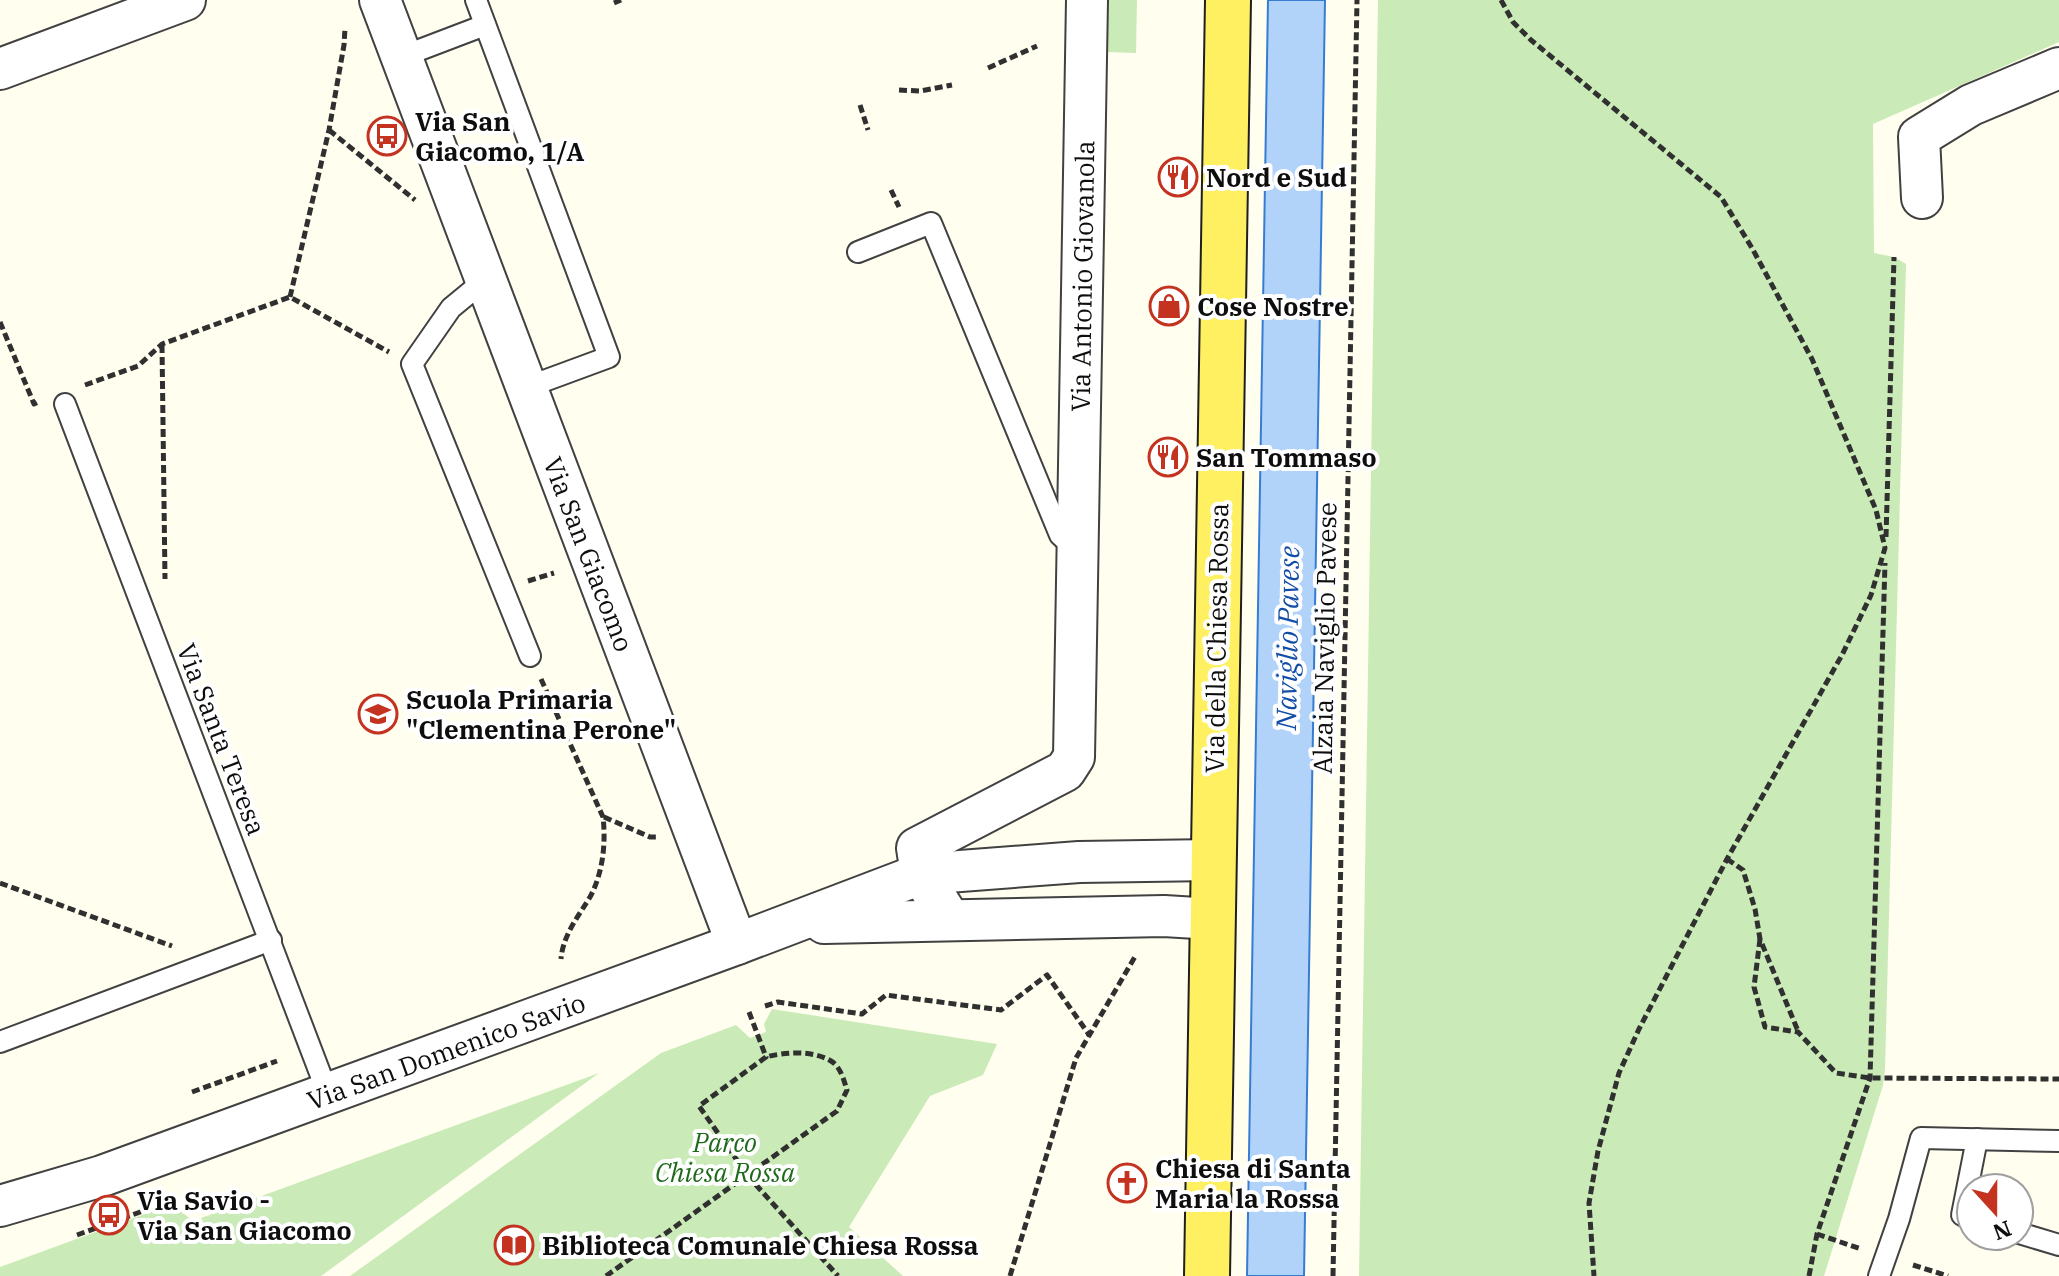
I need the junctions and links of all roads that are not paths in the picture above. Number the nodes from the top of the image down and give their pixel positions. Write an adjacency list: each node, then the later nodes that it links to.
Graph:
1 (185, 0): 9 (street)
2 (380, 0): 7 (street, Via San Giacomo)
3 (476, 0): 6 (lane)
4 (1087, 0): 15 (street, Via Antonio Giovanola)
5 (1228, 0): 17 (main road, Via della Chiesa Rossa)
6 (485, 25): 7 (lane); 13 (lane)
7 (401, 57): 12 (street, Via San Giacomo)
8 (2059, 68): 10 (street)
9 (0, 69)
10 (1922, 198)
11 (858, 252): 15 (lane)
12 (485, 280): 13 (street, Via San Giacomo); 16 (lane)
13 (525, 388): 23 (street, Via San Giacomo)
14 (63, 397): 22 (lane, Via Santa Teresa)
15 (1078, 552): 18 (street, Via Antonio Giovanola)
16 (530, 656)
17 (1212, 860): 18 (street, Via San Domenico Savio); 20 (main road, Via della Chiesa Rossa)
18 (921, 874): 19 (street); 21 (street, Via San Domenico Savio)
19 (949, 918): 20 (street, Via San Domenico Savio); 21 (street, Via San Domenico Savio)
20 (1213, 919): 34 (main road, Via della Chiesa Rossa)
21 (788, 924): 23 (street, Via San Domenico Savio)
22 (271, 940): 24 (lane); 25 (lane, Via Santa Teresa)
23 (737, 944): 25 (street, Via San Domenico Savio)
24 (0, 1042)
25 (328, 1094): 29 (street, Via San Domenico Savio)
26 (1977, 1139): 27 (lane); 28 (lane); 35 (lane)
27 (2059, 1141)
28 (1970, 1172)
29 (102, 1176): 30 (street, Via San Domenico Savio); 31 (street, Via San Domenico Savio)
30 (0, 1206)
31 (0, 1226)
32 (2035, 1238): 33 (lane)
33 (2059, 1245)
34 (1207, 1276)
35 (1879, 1276)

